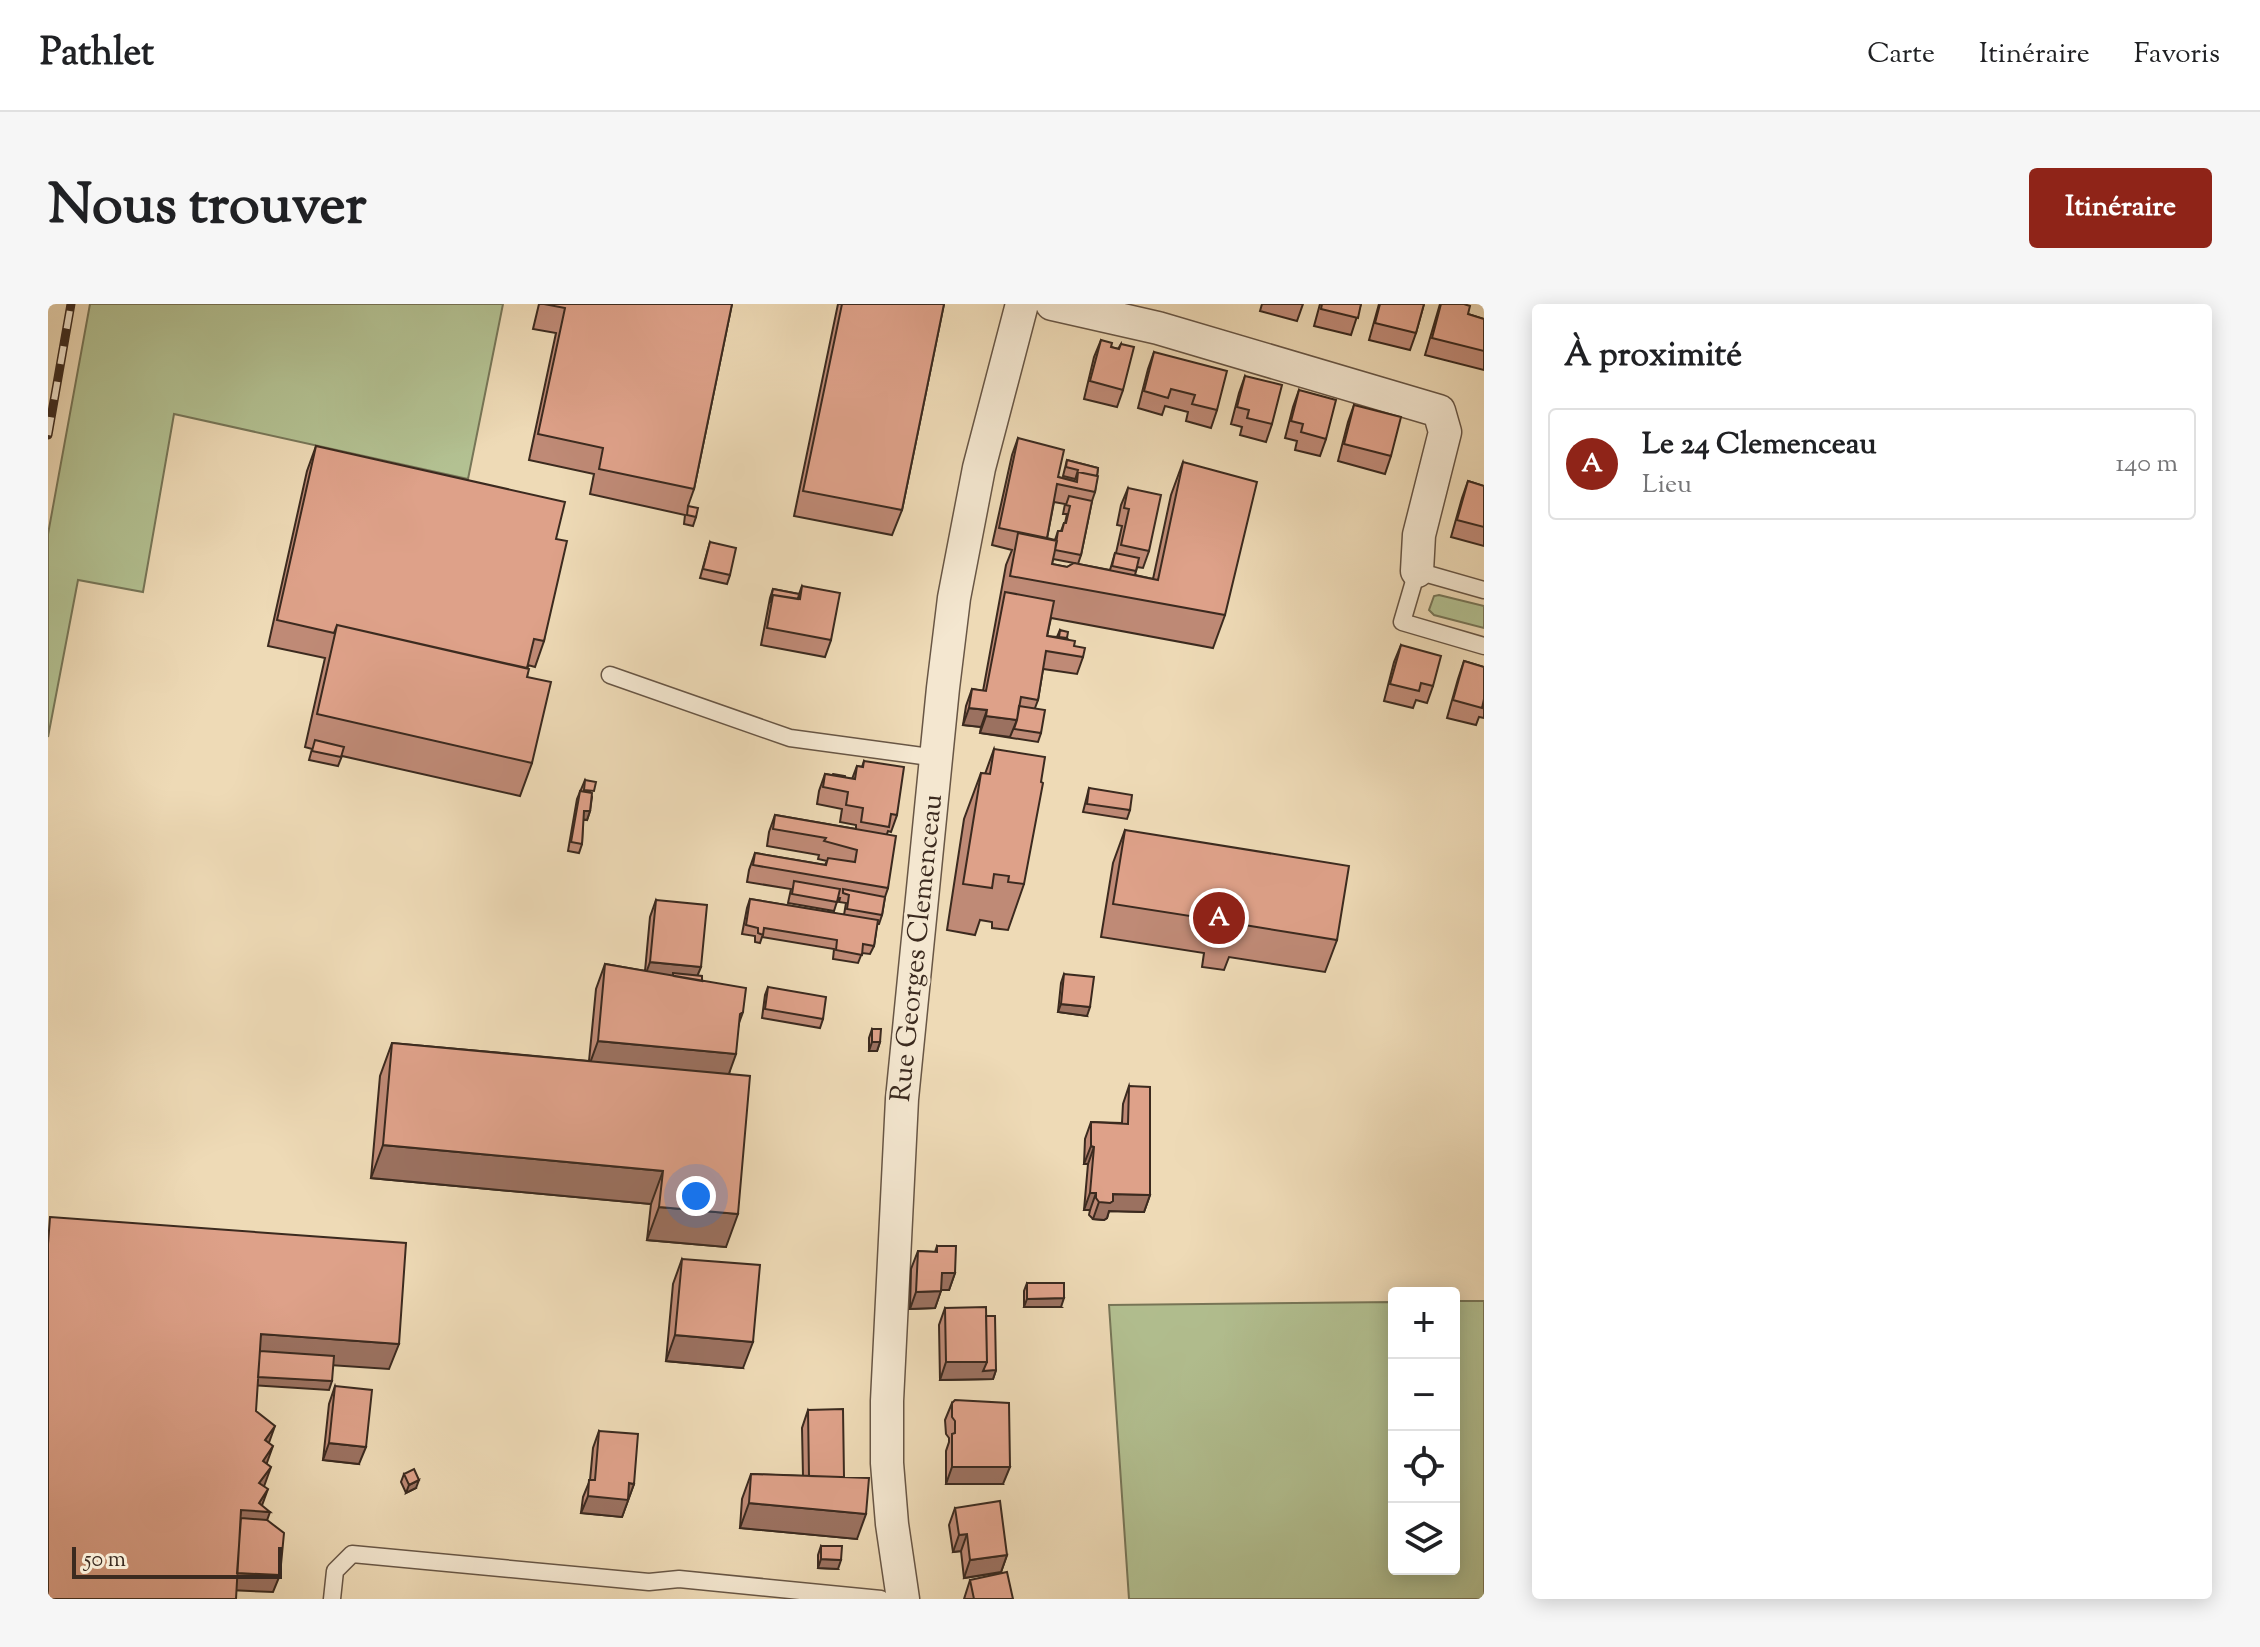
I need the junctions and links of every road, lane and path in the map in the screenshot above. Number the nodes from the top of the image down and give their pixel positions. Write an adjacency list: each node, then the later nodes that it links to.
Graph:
1 (1022, 304): 7 (street, Rue Georges Clemenceau)
2 (1052, 304): 3 (street)
3 (1417, 571): 4 (lane); 5 (lane)
4 (1484, 590)
5 (1484, 646)
6 (610, 675): 7 (lane)
7 (937, 758): 10 (street, Rue Georges Clemenceau)
8 (332, 1599): 9 (lane)
9 (881, 1599)
10 (903, 1599)

